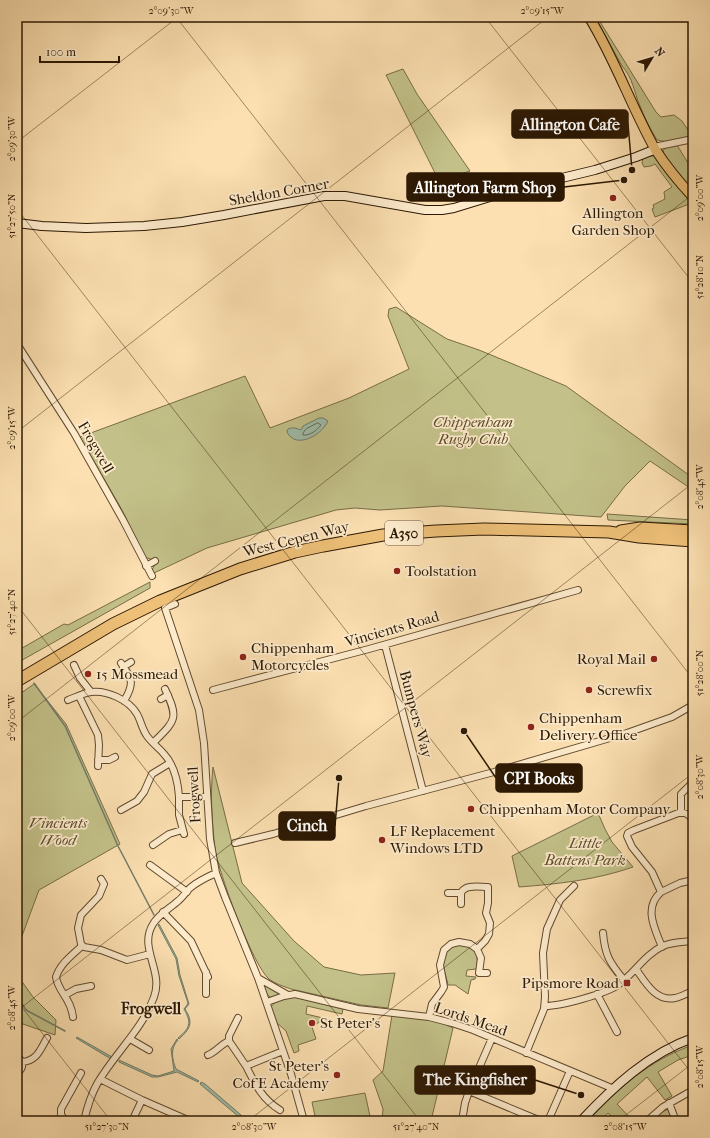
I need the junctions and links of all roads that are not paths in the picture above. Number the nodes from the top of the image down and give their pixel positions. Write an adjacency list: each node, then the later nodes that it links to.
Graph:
1 (589, 17): 3 (main road)
2 (693, 139): 3 (street)
3 (655, 148): 4 (main road); 5 (street, Sheldon Corner)
4 (693, 197)
5 (17, 223)
6 (17, 344): 11 (street, Frogwell)
7 (693, 531): 8 (highway, West Cepen Way / A350)
8 (609, 532): 9 (highway, West Cepen Way / A350); 18 (highway, West Cepen Way / A350)
9 (693, 541)
10 (155, 561): 11 (street)
11 (146, 566): 12 (street, Frogwell)
12 (152, 576)
13 (578, 590): 15 (street, Vincients Road)
14 (175, 604): 34 (street, Frogwell)
15 (385, 645): 20 (street, Vincients Road); 32 (street, Bumpers Way)
16 (131, 662): 26 (street)
17 (74, 665): 21 (street)
18 (17, 681)
19 (165, 688): 22 (street)
20 (213, 690)
21 (91, 692): 23 (street); 26 (street)
22 (168, 695): 24 (street); 28 (street)
23 (79, 696): 25 (street); 29 (street)
24 (161, 699)
25 (68, 700)
26 (124, 701): 28 (street)
27 (693, 705): 32 (street)
28 (153, 743): 30 (street)
29 (115, 757)
30 (170, 762): 33 (street); 35 (street)
31 (693, 782): 37 (street)
32 (423, 791): 40 (street)
33 (179, 797): 34 (street); 39 (street)
34 (207, 797): 42 (street, Frogwell)
35 (121, 810)
36 (693, 810): 37 (street)
37 (684, 813): 38 (street); 47 (street)
38 (693, 819)
39 (154, 841)
40 (235, 843)
41 (150, 865): 46 (street)
42 (216, 873): 46 (street); 62 (street, Frogwell)
43 (693, 880): 47 (street)
44 (105, 882): 54 (street)
45 (574, 886): 71 (street)
46 (186, 892): 51 (street)
47 (661, 892): 55 (street)
48 (448, 893): 49 (street)
49 (461, 893): 50 (street); 56 (street)
50 (460, 904)
51 (163, 912): 57 (street); 66 (street)
52 (603, 933): 63 (street)
53 (693, 941): 55 (street)
54 (82, 946): 57 (street); 68 (street)
55 (662, 947): 58 (street)
56 (477, 949): 60 (street); 73 (street)
57 (150, 954): 81 (street)
58 (636, 969): 63 (street); 65 (street)
59 (471, 972): 60 (street)
60 (479, 973): 61 (street)
61 (487, 973)
62 (258, 978): 69 (street); 70 (street, Frogwell)
63 (624, 980): 67 (street)
64 (87, 988): 68 (street)
65 (693, 991)
66 (206, 994)
67 (598, 994): 71 (street); 77 (street)
68 (65, 995): 72 (street)
69 (288, 995): 70 (street, Lords Mead); 73 (street, Lords Mead)
70 (267, 1002): 84 (street, Frogwell)
71 (545, 1006): 85 (street)
72 (74, 1014)
73 (429, 1017): 79 (street, Lords Mead)
74 (238, 1018): 75 (street)
75 (235, 1024): 76 (street); 82 (street)
76 (242, 1027)
77 (617, 1032)
78 (47, 1038): 88 (street)
79 (492, 1038): 85 (street, Lords Mead); 96 (street)
80 (693, 1038): 94 (street)
81 (130, 1039): 83 (street); 93 (street)
82 (229, 1041): 86 (street); 89 (street)
83 (146, 1046)
84 (283, 1051): 89 (street); 104 (street, Frogwell)
85 (526, 1053): 90 (street, Lords Mead)
86 (208, 1055)
87 (17, 1056): 88 (street)
88 (22, 1062): 91 (street)
89 (246, 1066): 99 (street)
90 (570, 1071): 94 (street, Lords Mead); 107 (street)
91 (17, 1073)
92 (81, 1077): 100 (street)
93 (100, 1079): 97 (street); 101 (street)
94 (614, 1089): 108 (street)
95 (693, 1090): 98 (street)
96 (469, 1091): 105 (street); 106 (street)
97 (142, 1100): 102 (street); 103 (street)
98 (669, 1103): 109 (street); 110 (street)
99 (280, 1110)
100 (66, 1121)
101 (84, 1121)
102 (132, 1121)
103 (190, 1121)
104 (304, 1121)
105 (462, 1121)
106 (541, 1121)
107 (548, 1121)
108 (581, 1121)
109 (647, 1121)
110 (676, 1121)

